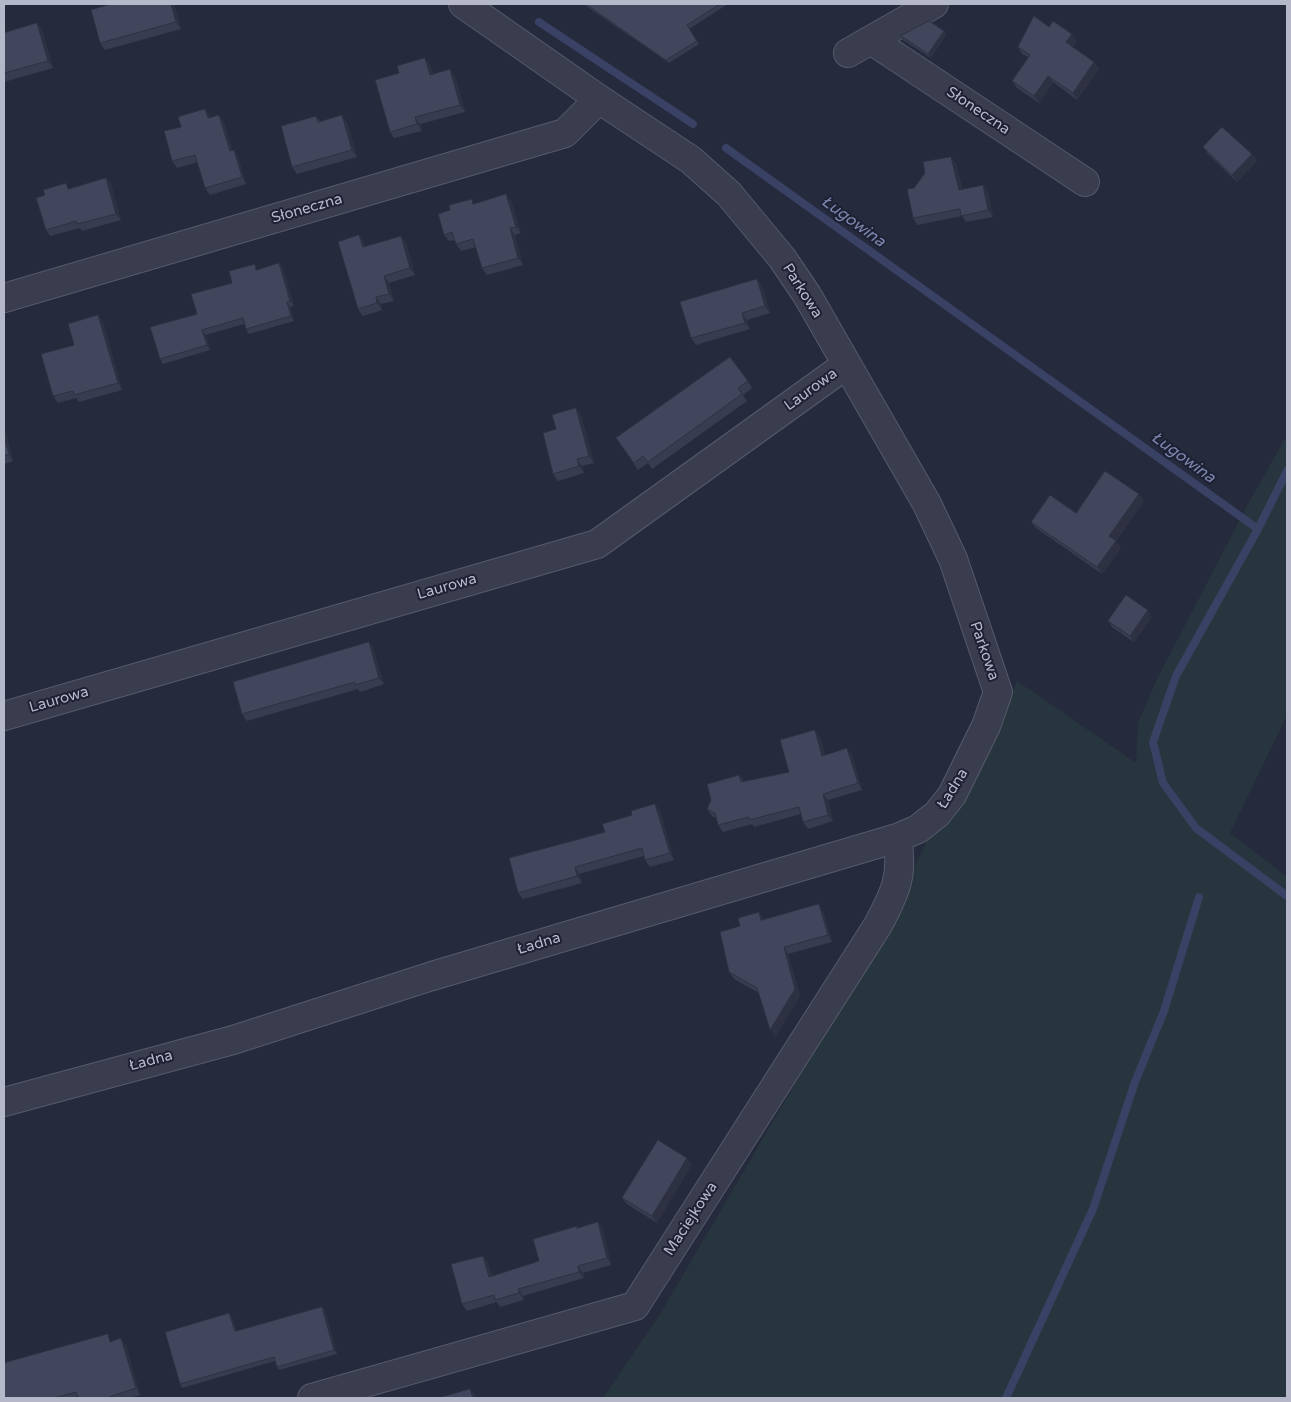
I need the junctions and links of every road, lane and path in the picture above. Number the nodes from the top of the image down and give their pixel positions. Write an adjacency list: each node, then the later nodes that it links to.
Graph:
1 (464, 4): 3 (street, Parkowa)
2 (934, 4): 4 (street, Słoneczna)
3 (599, 99): 5 (street, Słoneczna); 6 (street, Parkowa)
4 (1085, 182)
5 (4, 298)
6 (846, 365): 7 (street, Parkowa); 8 (street, Laurowa)
7 (998, 692): 9 (street, Ładna)
8 (4, 716)
9 (897, 838): 10 (street, Ładna); 11 (street, Maciejkowa)
10 (4, 1102)
11 (312, 1398)

